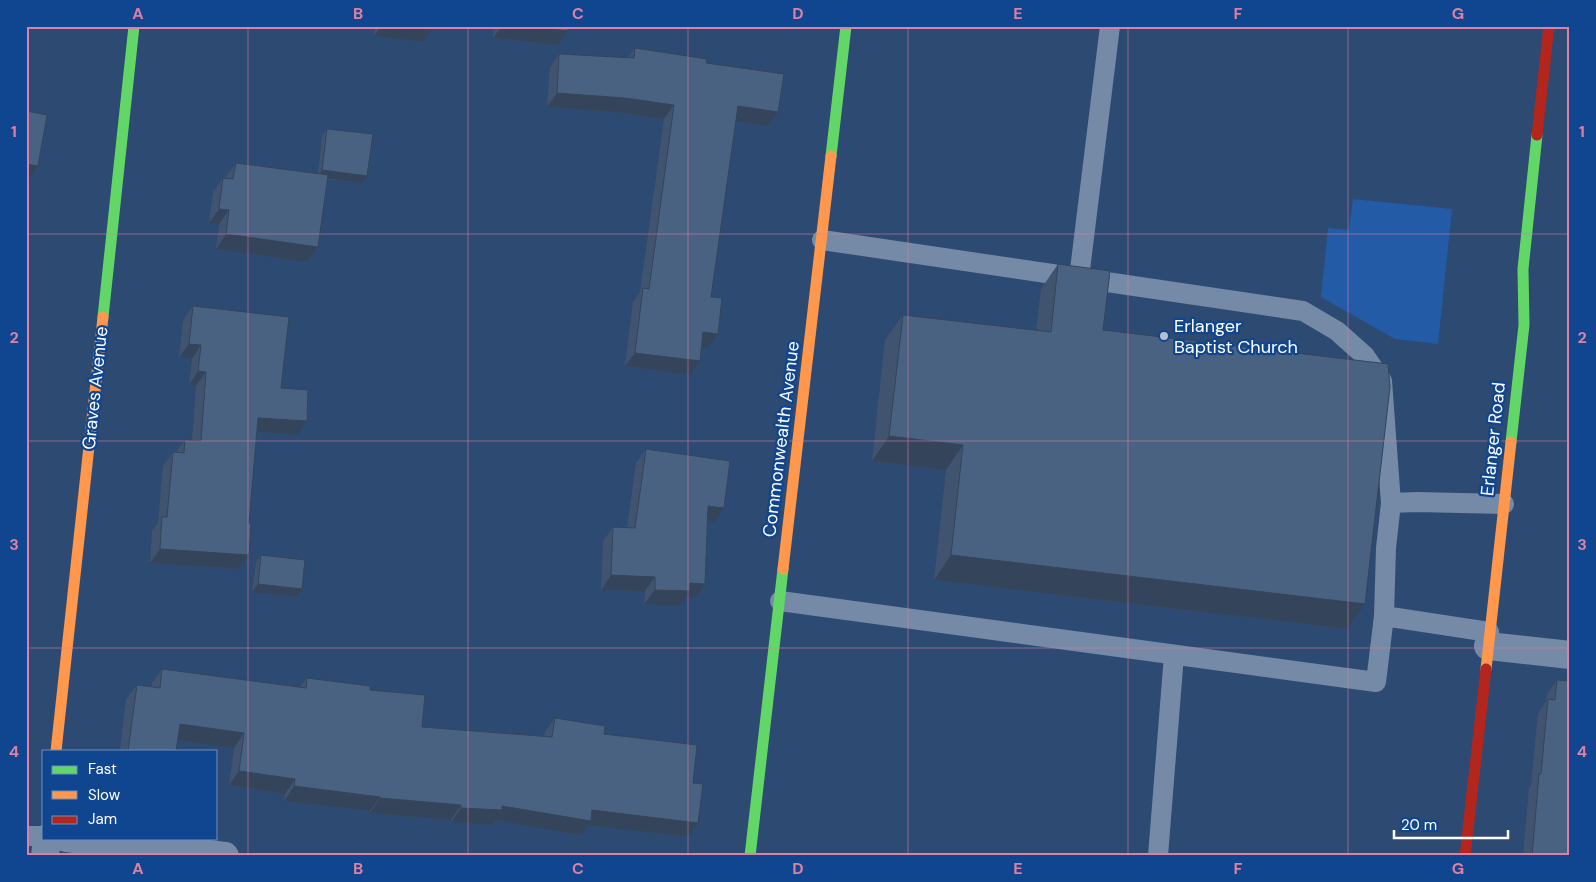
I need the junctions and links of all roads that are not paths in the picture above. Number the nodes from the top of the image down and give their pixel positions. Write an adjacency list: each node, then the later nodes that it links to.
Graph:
1 (134, 26): 14 (street, Graves Avenue)
2 (846, 26): 5 (street, Commonwealth Avenue)
3 (1110, 26): 6 (lane)
4 (1549, 26): 8 (street, Erlanger Road)
5 (822, 240): 6 (lane); 9 (street, Commonwealth Avenue)
6 (1079, 278): 7 (lane)
7 (1391, 503): 8 (lane); 10 (lane)
8 (1504, 504): 11 (street, Erlanger Road)
9 (780, 601): 12 (lane); 21 (street, Commonwealth Avenue)
10 (1384, 616): 11 (lane); 12 (lane)
11 (1489, 639): 13 (street); 23 (street, Erlanger Road)
12 (1174, 655): 22 (lane)
13 (1570, 655)
14 (56, 750)
15 (26, 836): 16 (lane)
16 (42, 837)
17 (45, 840): 19 (street)
18 (84, 840): 20 (street)
19 (45, 856)
20 (225, 856)
21 (750, 856)
22 (1158, 856)
23 (1465, 856)

